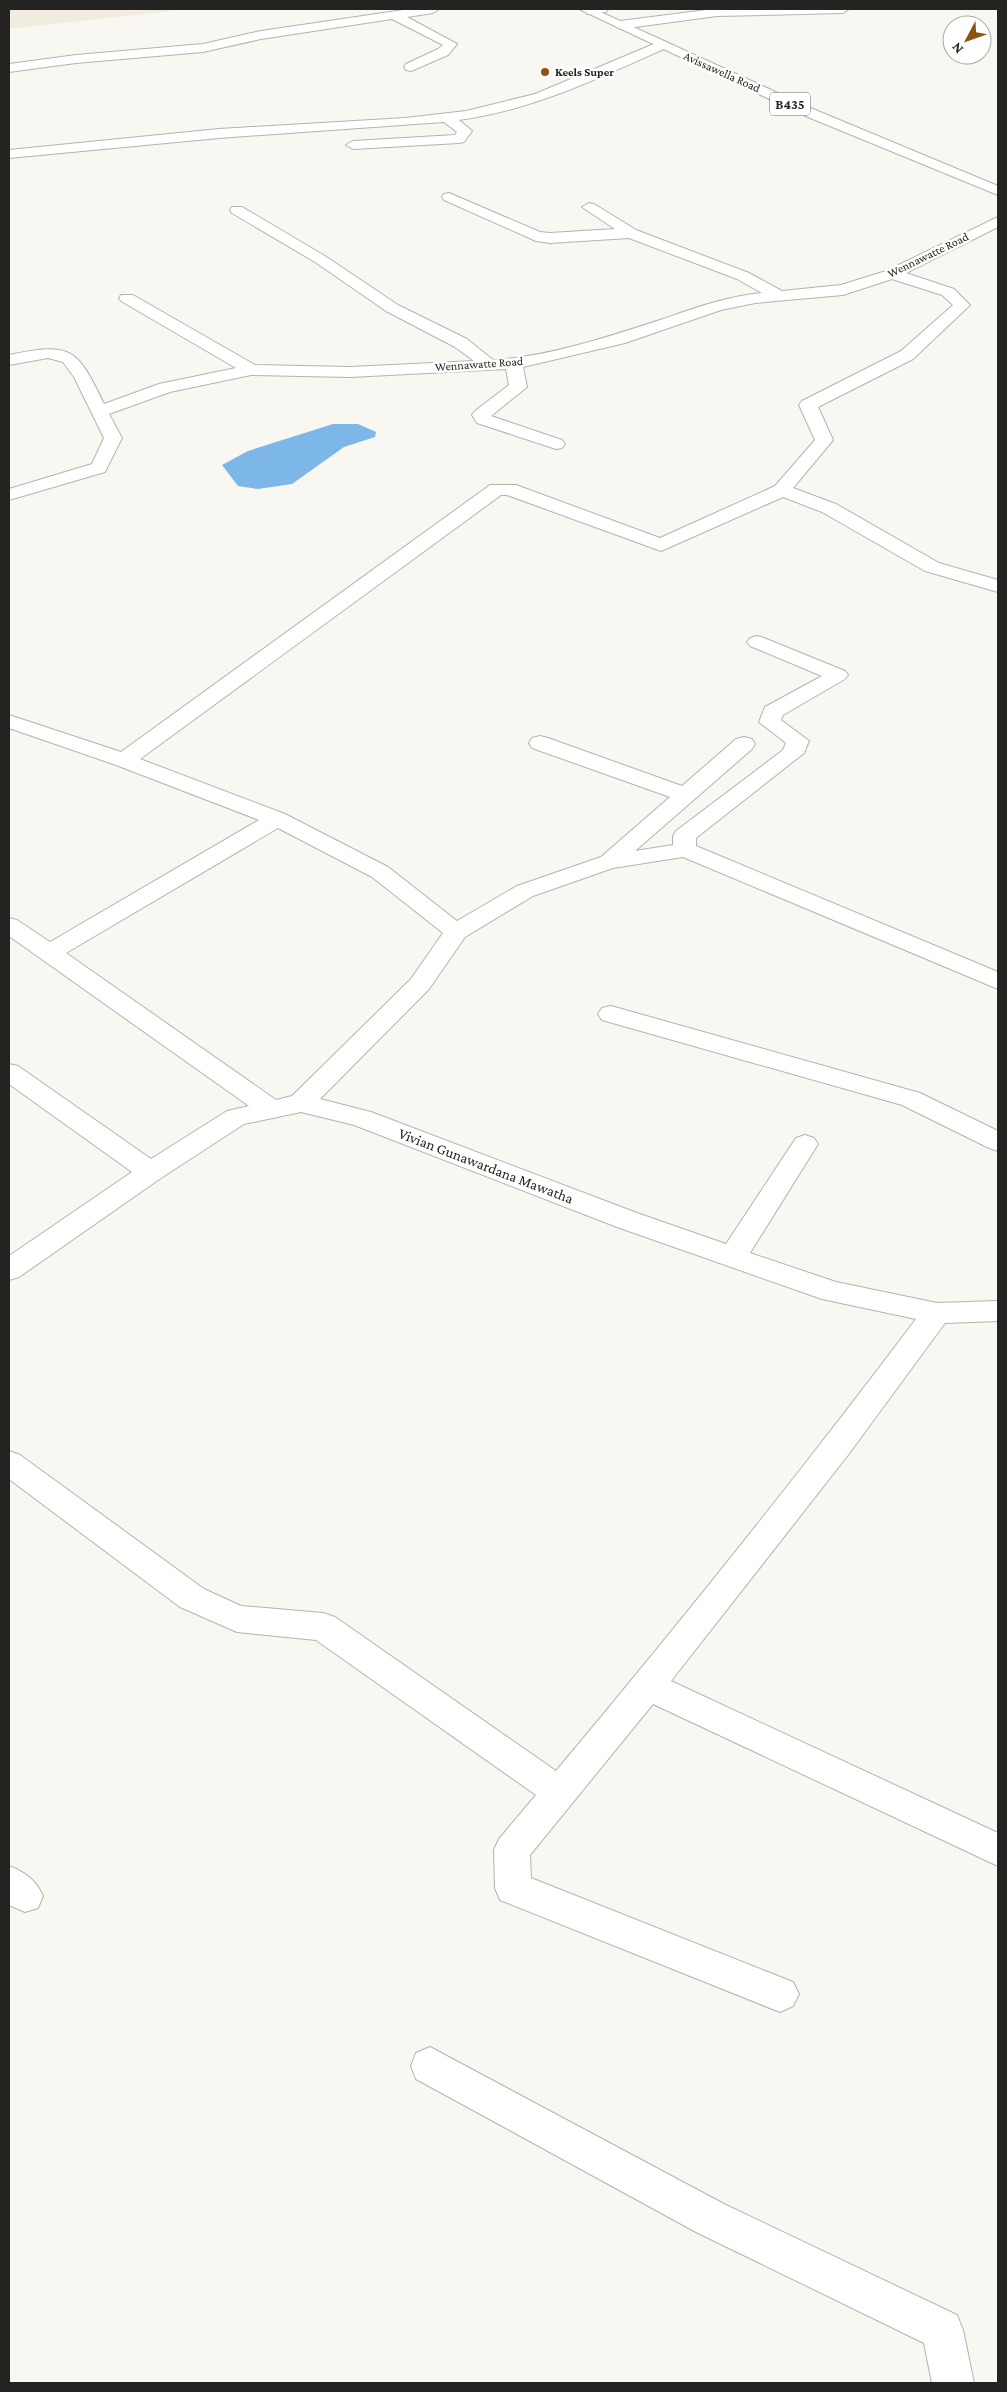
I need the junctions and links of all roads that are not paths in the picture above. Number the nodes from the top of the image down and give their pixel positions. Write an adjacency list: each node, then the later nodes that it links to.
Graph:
1 (433, 9): 4 (street)
2 (843, 9): 5 (street)
3 (593, 10): 5 (street, Avissawella Road / B435)
4 (396, 16): 7 (street); 8 (street)
5 (620, 25): 6 (street, Avissawella Road / B435)
6 (661, 45): 9 (street); 12 (street, Avissawella Road / B435)
7 (410, 67)
8 (9, 68)
9 (447, 118): 10 (street); 11 (street)
10 (353, 145)
11 (9, 154)
12 (998, 191)
13 (448, 196): 17 (street)
14 (589, 207): 17 (street)
15 (236, 210): 22 (street)
16 (998, 221): 18 (street, Wennawatte Road)
17 (631, 233): 19 (street)
18 (892, 274): 19 (street, Wennawatte Road); 27 (street)
19 (782, 296): 23 (street, Wennawatte Road)
20 (127, 298): 24 (street)
21 (9, 360): 25 (street)
22 (488, 364): 23 (street, Wennawatte Road); 24 (street, Wennawatte Road)
23 (514, 364): 26 (street)
24 (251, 370): 25 (street, Wennawatte Road)
25 (99, 412): 28 (street)
26 (556, 444)
27 (782, 490): 29 (street); 34 (street)
28 (9, 495)
29 (998, 586)
30 (757, 642): 37 (street)
31 (9, 721): 34 (street)
32 (540, 743): 35 (street)
33 (744, 744): 35 (street)
34 (124, 760): 36 (street)
35 (686, 795): 38 (street)
36 (277, 819): 40 (street); 41 (street)
37 (685, 850): 38 (street); 42 (street)
38 (609, 862): 40 (street)
39 (9, 925): 41 (street)
40 (456, 932): 45 (street)
41 (49, 953): 46 (street)
42 (998, 981)
43 (611, 1014): 47 (street)
44 (9, 1072): 49 (street)
45 (301, 1104): 46 (street, Vivian Gunawardana Mawatha); 50 (street, Vivian Gunawardana Mawatha)
46 (270, 1108): 49 (street, Vivian Gunawardana Mawatha)
47 (998, 1142)
48 (805, 1144): 50 (street)
49 (151, 1172): 51 (street, Vivian Gunawardana Mawatha)
50 (732, 1258): 53 (street, Vivian Gunawardana Mawatha)
51 (9, 1270)
52 (998, 1311): 53 (street, Vivian Gunawardana Mawatha)
53 (937, 1313): 55 (street)
54 (9, 1463): 56 (street)
55 (648, 1686): 56 (street); 57 (street)
56 (559, 1792): 58 (street)
57 (998, 1850)
58 (780, 1994)
59 (430, 2066): 60 (street)
60 (953, 2383)

